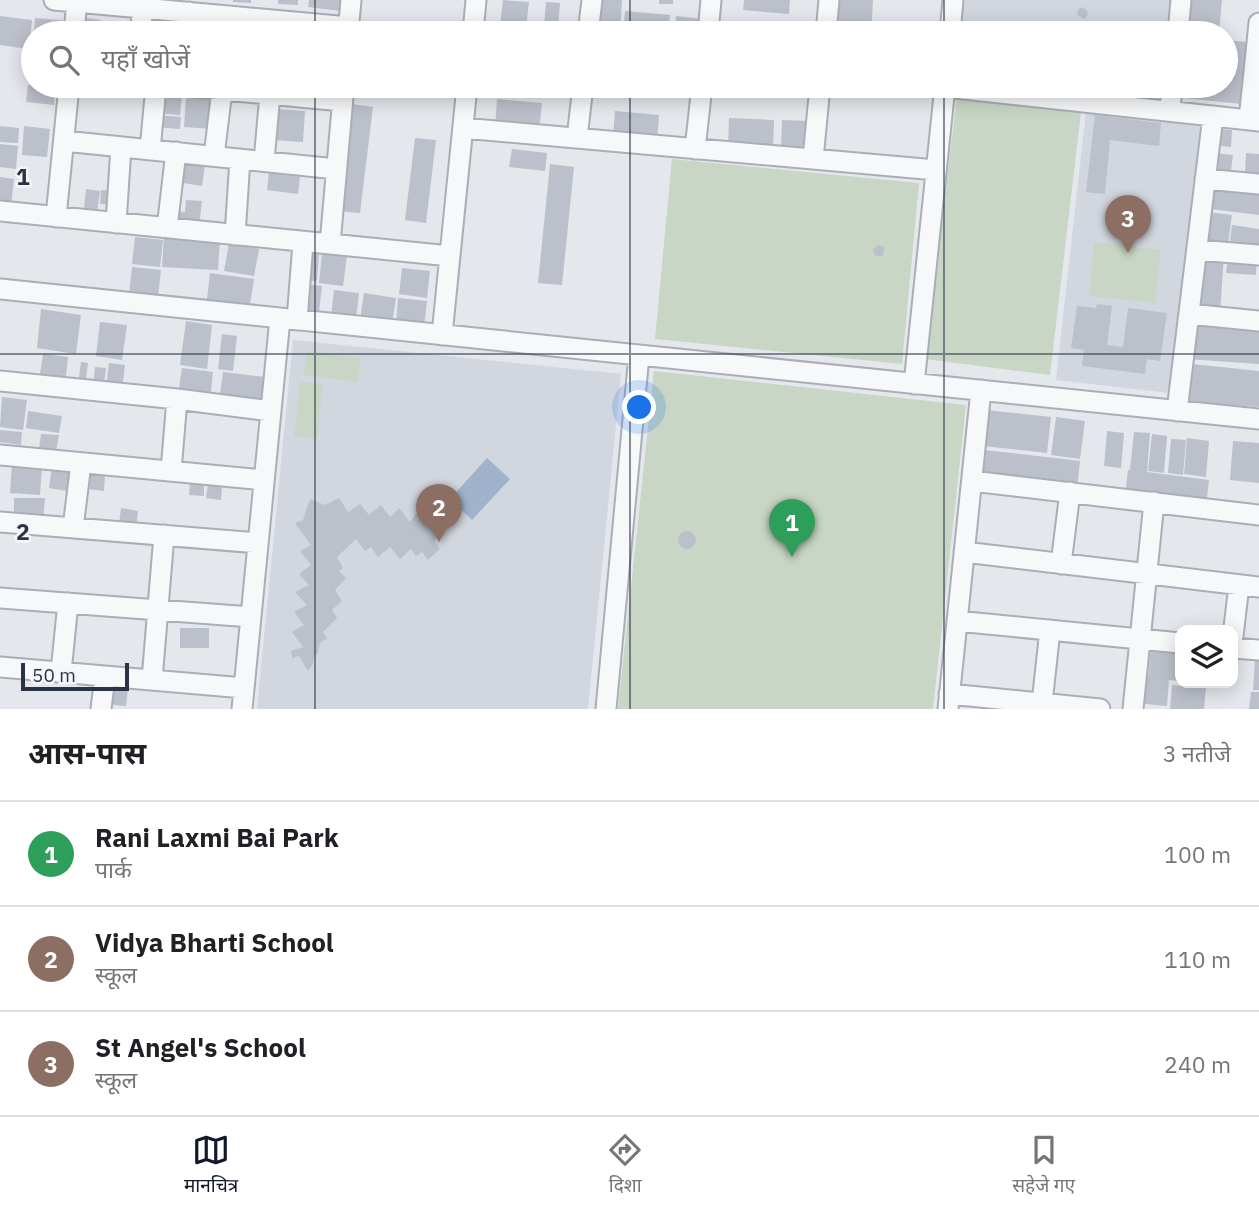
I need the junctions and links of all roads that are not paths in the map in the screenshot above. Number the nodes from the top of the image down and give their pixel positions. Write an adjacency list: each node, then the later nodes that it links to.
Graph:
1 (54, 0): 9 (street)
2 (351, 0): 17 (street)
3 (476, 0): 18 (street)
4 (592, 0): 19 (street)
5 (711, 0): 20 (street)
6 (830, 0): 21 (street)
7 (953, 0): 22 (street)
8 (1181, 0): 23 (street)
9 (77, 1): 10 (street); 13 (street)
10 (142, 8): 12 (street); 14 (street)
11 (227, 8): 12 (street); 16 (street)
12 (189, 12): 15 (street)
13 (75, 21)
14 (141, 21)
15 (188, 21)
16 (249, 21)
17 (350, 21)
18 (474, 21)
19 (590, 21)
20 (709, 21)
21 (827, 21)
22 (951, 21)
23 (1179, 21)
24 (1259, 25): 39 (street)
25 (68, 98): 42 (street)
26 (155, 98): 45 (street)
27 (221, 98): 47 (street)
28 (259, 98): 50 (street)
29 (343, 98): 51 (street)
30 (466, 98): 40 (street)
31 (582, 98): 41 (street)
32 (701, 98): 44 (street)
33 (819, 98): 49 (street)
34 (944, 98): 52 (street)
35 (1053, 98): 37 (street)
36 (1171, 98): 37 (street)
37 (1170, 111): 38 (street)
38 (1213, 116): 39 (street); 53 (street)
39 (1254, 121)
40 (463, 128): 41 (street); 63 (street)
41 (577, 138): 44 (street)
42 (64, 141): 43 (street); 56 (street)
43 (121, 147): 45 (street); 57 (street)
44 (695, 149): 49 (street)
45 (150, 150): 46 (street)
46 (176, 152): 47 (street); 58 (street)
47 (214, 156): 48 (street)
48 (240, 159): 50 (street); 59 (street)
49 (813, 159): 52 (street)
50 (264, 162): 51 (street)
51 (337, 169): 61 (street)
52 (936, 170): 72 (street)
53 (1205, 179): 54 (street); 62 (street)
54 (1259, 184)
55 (0, 211): 56 (street)
56 (56, 216): 57 (street)
57 (116, 223): 58 (street)
58 (167, 228): 59 (street)
59 (235, 234): 60 (street)
60 (303, 243): 61 (street); 67 (street)
61 (330, 244): 63 (street)
62 (1197, 250): 64 (street); 66 (street)
63 (450, 256): 69 (street)
64 (1259, 256)
65 (0, 289): 67 (street)
66 (1189, 314): 68 (street); 76 (street)
67 (289, 319): 69 (street); 75 (street)
68 (1259, 321)
69 (442, 335): 70 (street)
70 (639, 355): 72 (street); 114 (street)
71 (0, 381): 74 (street)
72 (914, 384): 73 (street)
73 (981, 390): 76 (street); 82 (street)
74 (177, 399): 75 (street); 80 (street)
75 (271, 411): 81 (street)
76 (1177, 411): 77 (street)
77 (1259, 419)
78 (0, 455): 79 (street)
79 (81, 463): 80 (street); 87 (street)
80 (171, 471): 81 (street)
81 (264, 480): 89 (street)
82 (972, 481): 83 (street); 90 (street)
83 (1070, 492): 84 (street); 91 (street)
84 (1154, 502): 85 (street); 92 (street)
85 (1259, 515)
86 (0, 522): 87 (street)
87 (73, 528): 88 (street)
88 (164, 535): 89 (street); 96 (street)
89 (258, 543): 97 (street)
90 (964, 552): 91 (street); 98 (street)
91 (1061, 564): 92 (street)
92 (1147, 574): 93 (street); 101 (street)
93 (1249, 586): 99 (street)
94 (0, 598): 95 (street)
95 (68, 603): 96 (street); 106 (street)
96 (157, 610): 97 (street); 108 (street)
97 (251, 617): 109 (street)
98 (957, 621): 100 (street); 110 (street)
99 (1237, 625)
100 (1050, 630): 101 (street); 111 (street)
101 (1140, 639): 102 (street); 116 (street)
102 (1175, 642)
103 (1238, 648): 104 (street)
104 (1259, 650)
105 (0, 667): 106 (street)
106 (61, 672): 107 (street)
107 (105, 676): 108 (street); 112 (street)
108 (152, 680): 109 (street)
109 (244, 688): 113 (street)
110 (949, 701): 111 (street)
111 (1042, 703): 115 (street)
112 (101, 709)
113 (242, 709)
114 (606, 709)
115 (1100, 709)
116 (1133, 709)

